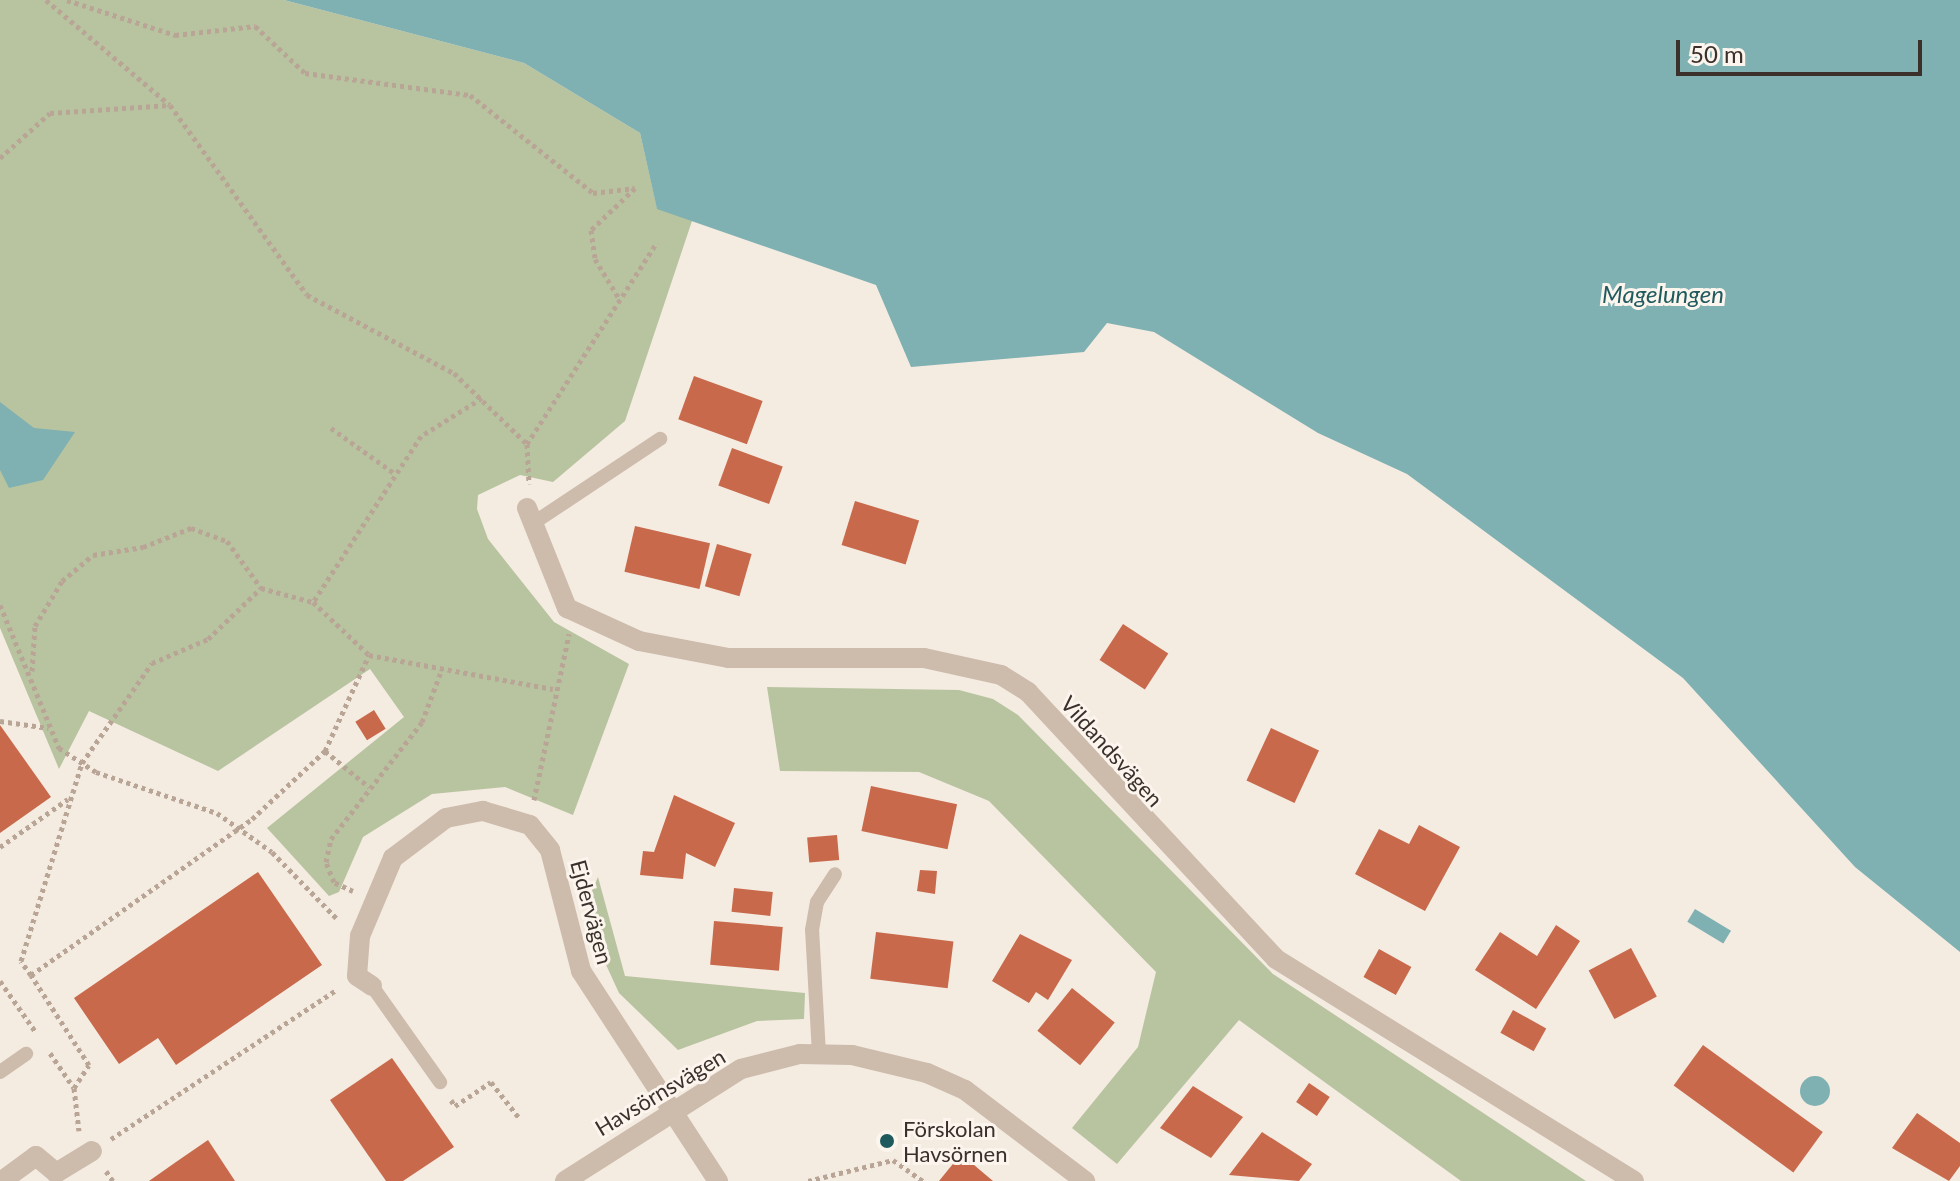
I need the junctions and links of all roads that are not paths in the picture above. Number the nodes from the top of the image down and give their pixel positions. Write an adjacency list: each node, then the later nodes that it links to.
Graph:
1 (660, 439): 2 (lane)
2 (530, 516): 15 (street, Vildandsvägen)
3 (835, 874): 6 (lane)
4 (364, 981): 8 (lane); 9 (street, Ejdervägen)
5 (26, 1054): 7 (lane)
6 (819, 1054): 9 (street, Havsörnsvägen); 14 (street, Havsörnsvägen)
7 (0, 1072)
8 (440, 1082)
9 (674, 1106): 12 (street, Havsörnsvägen); 13 (street, Ejdervägen)
10 (92, 1151): 11 (street)
11 (2, 1181)
12 (565, 1181)
13 (718, 1181)
14 (1085, 1181)
15 (1634, 1181)

